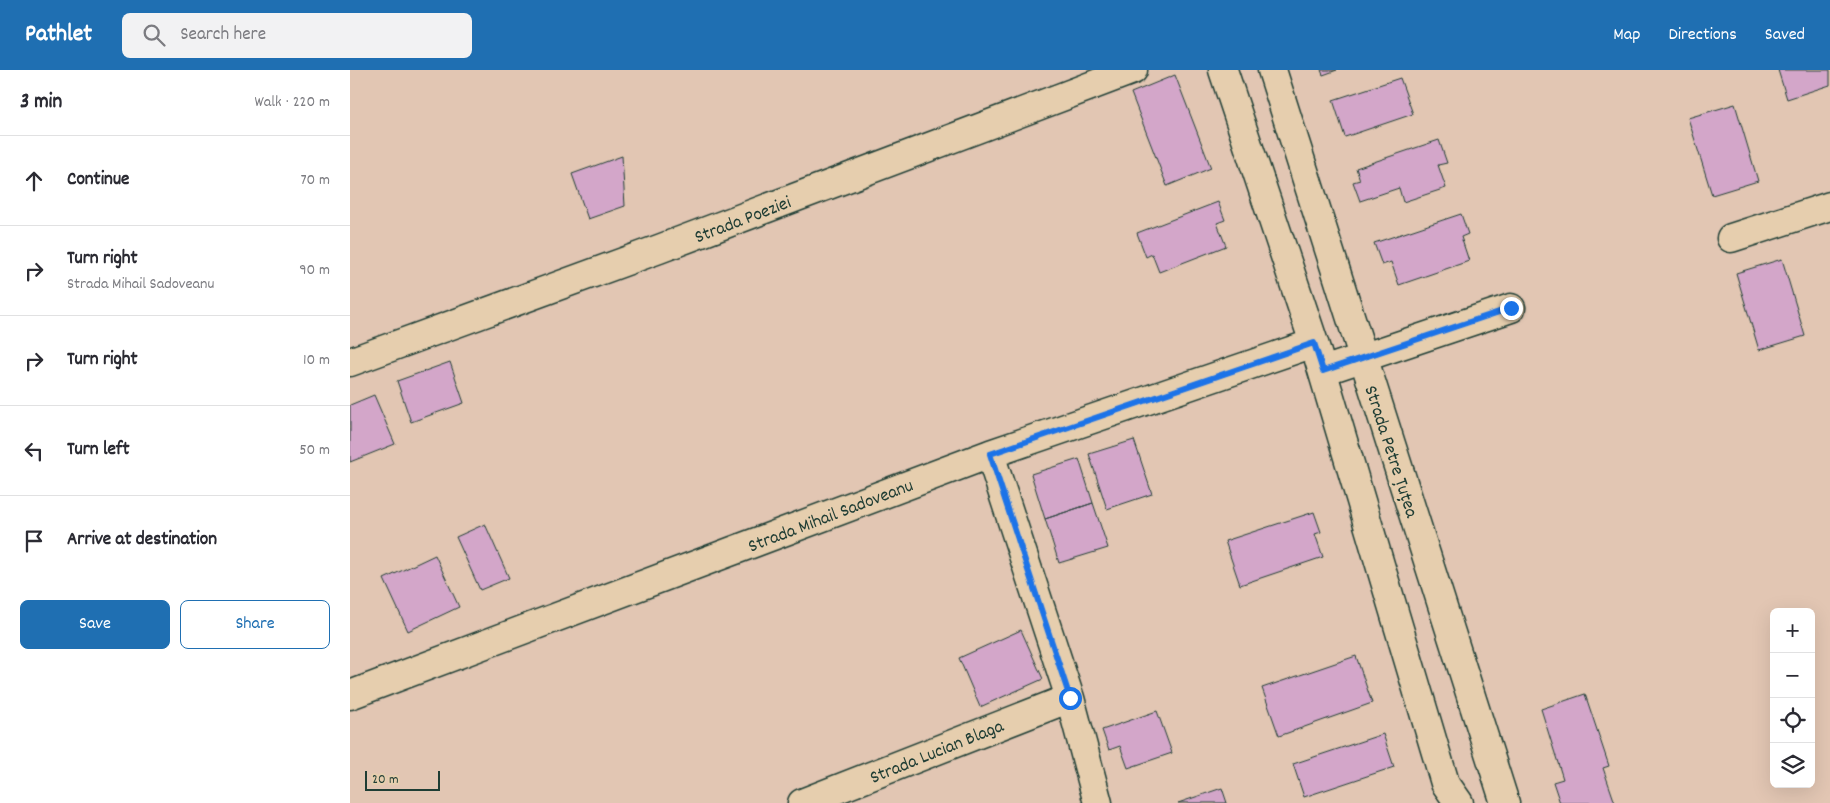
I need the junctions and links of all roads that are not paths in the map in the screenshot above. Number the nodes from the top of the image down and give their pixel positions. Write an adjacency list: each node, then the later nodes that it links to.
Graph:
1 (1133, 70): 9 (street, Strada Poeziei)
2 (1223, 70): 7 (street)
3 (1272, 70): 8 (street, Strada Petre Țuțea)
4 (1830, 206): 5 (street)
5 (1731, 238)
6 (1511, 308): 8 (street)
7 (1314, 343): 10 (street); 11 (street, Strada Mihail Sadoveanu)
8 (1363, 358): 10 (street); 17 (street, Strada Petre Țuțea)
9 (350, 362)
10 (1323, 371): 16 (street)
11 (990, 454): 12 (street, Strada Mihail Sadoveanu); 13 (street)
12 (350, 695)
13 (1070, 698): 14 (street, Strada Lucian Blaga); 15 (street)
14 (802, 803)
15 (1098, 803)
16 (1459, 803)
17 (1505, 803)

